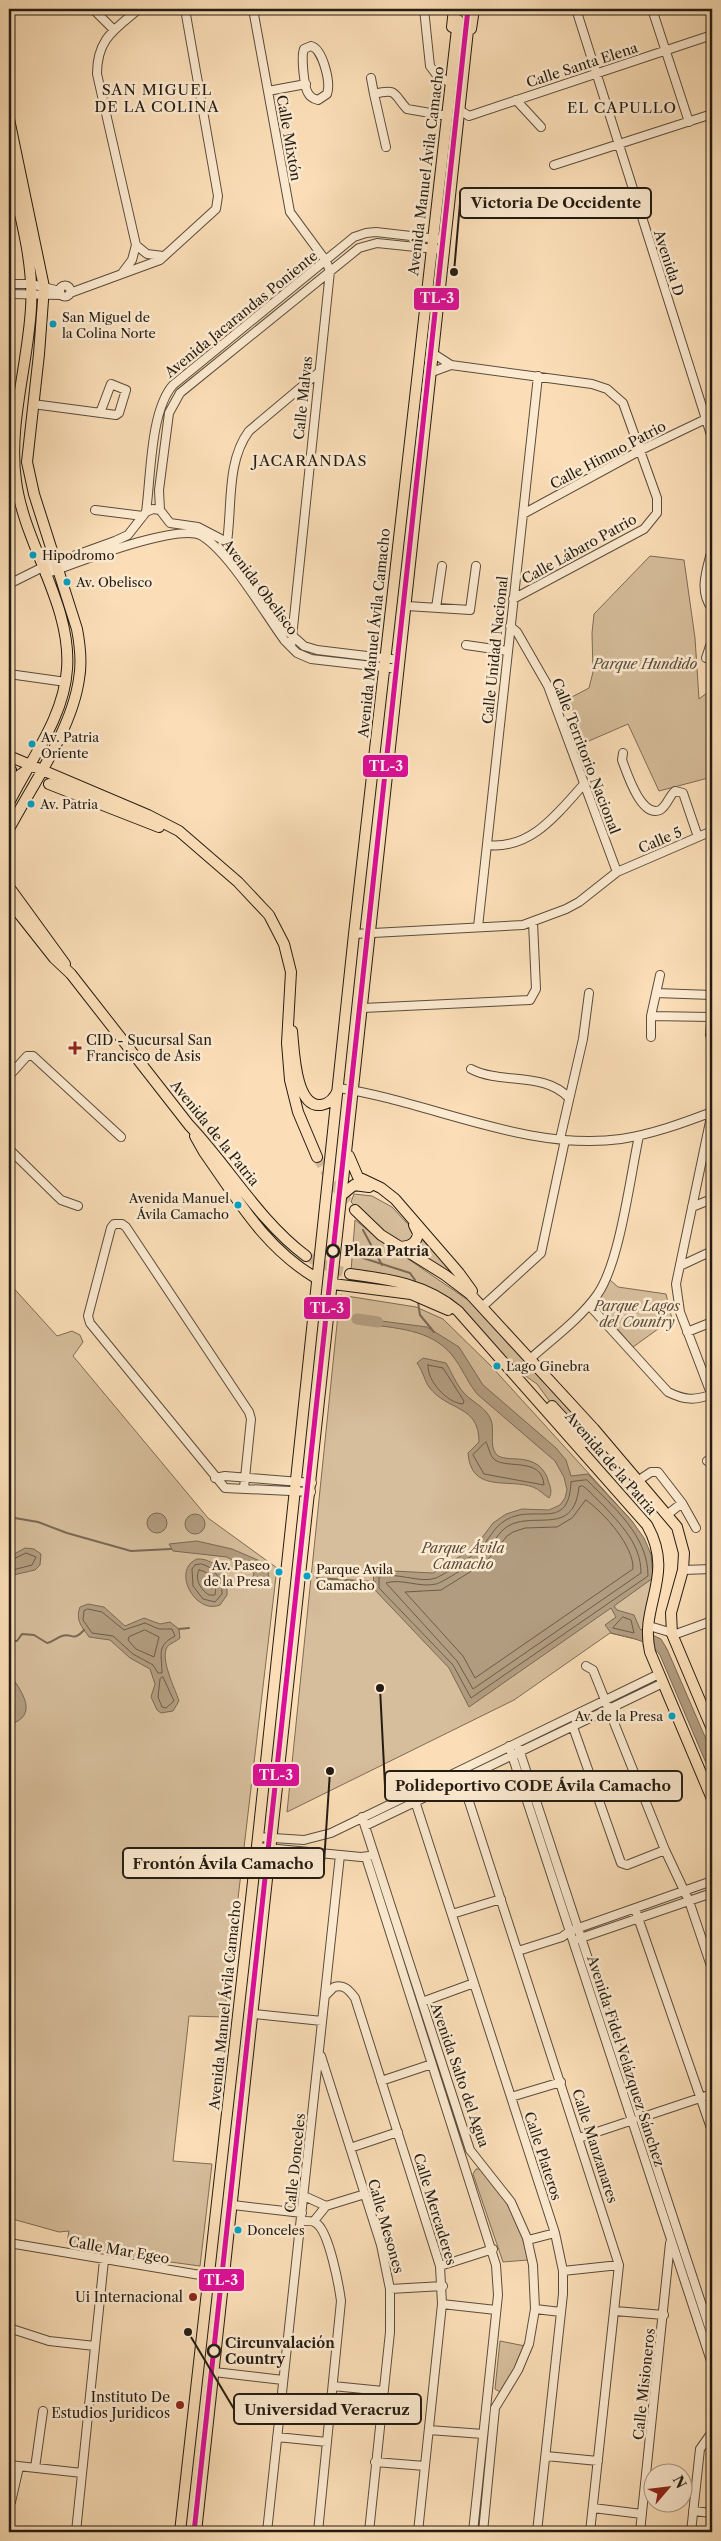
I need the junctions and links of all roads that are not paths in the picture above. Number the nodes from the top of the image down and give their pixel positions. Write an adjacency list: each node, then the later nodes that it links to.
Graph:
1 (93, 9): 12 (street)
2 (139, 9): 12 (street)
3 (184, 9): 39 (street)
4 (253, 9): 19 (street, Calle Mixtón)
5 (424, 9): 17 (street)
6 (454, 9): 17 (main road)
7 (474, 9): 22 (main road)
8 (576, 9): 15 (street, Avenida D)
9 (652, 9): 14 (street)
10 (709, 9): 11 (main road)
11 (712, 13)
12 (114, 30): 37 (street)
13 (712, 35): 14 (street, Calle Santa Elena)
14 (666, 50): 15 (street, Calle Santa Elena); 26 (street)
15 (596, 74): 21 (street, Calle Santa Elena); 28 (street, Avenida D)
16 (371, 78): 20 (street)
17 (446, 81): 24 (main road)
18 (306, 84): 18 (street); 19 (street)
19 (268, 91): 40 (street, Calle Mixtón)
20 (374, 94): 24 (street); 29 (street)
21 (516, 100): 22 (street, Calle Santa Elena); 27 (street)
22 (461, 111): 33 (main road)
23 (712, 114): 26 (street)
24 (442, 115): 30 (main road)
25 (9, 119): 45 (main road)
26 (689, 122): 28 (street)
27 (541, 127)
28 (618, 145): 31 (street); 34 (street, Avenida D)
29 (386, 147)
30 (442, 150): 33 (main road, Avenida Manuel Ávila Camacho); 36 (main road, Avenida Manuel Ávila Camacho)
31 (554, 165)
32 (9, 166): 44 (main road)
33 (453, 171): 38 (main road, Avenida Manuel Ávila Camacho)
34 (635, 199): 35 (street); 56 (street, Avenida D)
35 (594, 214)
36 (432, 243): 38 (street, Avenida Jacarandas Poniente); 40 (street, Avenida Jacarandas Poniente); 41 (street, Avenida Jacarandas Poniente); 87 (main road, Avenida Manuel Ávila Camacho)
37 (136, 245): 39 (street); 42 (street)
38 (446, 245): 47 (main road, Avenida Manuel Ávila Camacho)
39 (165, 255): 42 (street)
40 (326, 261): 41 (street, Calle Mixtón); 48 (street, Avenida Jacarandas Poniente)
41 (330, 271): 50 (street, Avenida Jacarandas Poniente); 52 (street, Calle Malvas)
42 (123, 272): 45 (street)
43 (9, 284): 44 (street)
44 (31, 289): 45 (street); 46 (street); 59 (main road)
45 (44, 291): 54 (main road)
46 (9, 294)
47 (434, 354): 49 (street, Calle Lábaro Patrio); 51 (main road, Avenida Manuel Ávila Camacho)
48 (203, 361): 50 (street); 62 (street, Avenida Jacarandas Poniente)
49 (451, 365): 51 (street, Calle Lábaro Patrio); 53 (street, Calle Lábaro Patrio)
50 (210, 369): 61 (street, Avenida Jacarandas Poniente)
51 (432, 372): 77 (main road, Avenida Manuel Ávila Camacho)
52 (318, 373): 68 (street); 81 (street, Calle Malvas)
53 (538, 376): 58 (street, Calle Lábaro Patrio); 63 (street, Calle Unidad Nacional)
54 (33, 404): 55 (street); 71 (main road)
55 (100, 413)
56 (709, 418): 57 (street, Avenida D); 58 (street, Calle Himno Patrio)
57 (712, 438)
58 (641, 450): 63 (street, Calle Himno Patrio); 76 (street, Calle Lábaro Patrio)
59 (12, 482): 74 (main road)
60 (95, 510): 62 (street)
61 (160, 510): 62 (street); 64 (street)
62 (145, 514): 65 (street)
63 (523, 514): 76 (street, Calle Unidad Nacional)
64 (170, 523): 66 (street); 68 (street, Avenida Obelisco)
65 (128, 535): 67 (street); 71 (street, Avenida Obelisco)
66 (163, 535): 67 (street, Avenida Obelisco); 70 (street, Avenida Obelisco)
67 (134, 545): 71 (street, Avenida Obelisco)
68 (226, 546): 70 (street); 81 (street, Avenida Obelisco)
69 (712, 549): 79 (street)
70 (224, 556): 84 (street, Avenida Obelisco)
71 (57, 566): 74 (street, Avenida Obelisco); 94 (main road)
72 (442, 566): 78 (street)
73 (476, 566): 78 (street)
74 (44, 570): 75 (street, Avenida Obelisco); 90 (main road)
75 (9, 584)
76 (513, 599): 80 (street, Calle Unidad Nacional)
77 (407, 606): 78 (street); 88 (main road, Avenida Manuel Ávila Camacho)
78 (436, 608)
79 (712, 609)
80 (510, 626): 85 (street, Calle Unidad Nacional); 97 (street, Calle Territorio Nacional)
81 (293, 637): 84 (street, Calle Malvas); 87 (street, Avenida Obelisco)
82 (712, 640): 86 (street)
83 (466, 645): 85 (street)
84 (291, 647): 87 (street, Avenida Obelisco)
85 (508, 651): 103 (street, Calle Unidad Nacional)
86 (706, 658)
87 (385, 663): 88 (street, Avenida Obelisco); 110 (main road, Avenida Manuel Ávila Camacho)
88 (400, 665): 109 (main road, Avenida Manuel Ávila Camacho)
89 (9, 674): 90 (street)
90 (66, 682): 93 (main road)
91 (623, 753): 101 (street)
92 (9, 756): 93 (main road)
93 (27, 768): 94 (main road); 95 (main road); 98 (main road)
94 (41, 769): 99 (main road); 102 (main road)
95 (9, 783)
96 (49, 784): 102 (main road)
97 (584, 784): 103 (street); 104 (street, Calle Territorio Nacional)
98 (9, 803)
99 (9, 828)
100 (712, 831): 101 (street, Calle 5)
101 (698, 837): 104 (street, Calle 5)
102 (194, 843): 118 (main road)
103 (486, 845): 108 (street, Calle Unidad Nacional)
104 (617, 872): 107 (street, Calle 5)
105 (9, 887): 111 (main road, Avenida de la Patria)
106 (9, 901): 111 (main road, Avenida de la Patria)
107 (533, 922): 108 (street, Calle 5); 117 (street)
108 (478, 927): 109 (street, Calle 5)
109 (370, 932): 110 (street, Calle 5); 117 (main road, Avenida Manuel Ávila Camacho)
110 (354, 934): 125 (main road, Avenida Manuel Ávila Camacho)
111 (71, 974): 129 (main road, Avenida de la Patria)
112 (660, 975): 114 (street)
113 (589, 993): 127 (street)
114 (656, 993): 115 (street); 119 (street)
115 (712, 996)
116 (712, 1007): 120 (street)
117 (363, 1008): 126 (main road, Avenida Manuel Ávila Camacho)
118 (290, 1010): 125 (main road); 135 (main road)
119 (651, 1016): 120 (street); 122 (street)
120 (711, 1017): 121 (street)
121 (710, 1035)
122 (651, 1037)
123 (471, 1069): 127 (street)
124 (9, 1076): 131 (street)
125 (339, 1088): 126 (street); 146 (main road, Avenida Manuel Ávila Camacho)
126 (358, 1091): 132 (street); 134 (main road, Avenida Manuel Ávila Camacho)
127 (569, 1098): 132 (street)
128 (712, 1112): 130 (street); 139 (street)
129 (189, 1124): 143 (main road, Avenida de la Patria); 146 (main road)
130 (639, 1136): 132 (street); 148 (street)
131 (121, 1137)
132 (563, 1140): 149 (street)
133 (9, 1149): 138 (street)
134 (348, 1150): 136 (main road, Avenida Manuel Ávila Camacho); 149 (main road)
135 (317, 1157)
136 (342, 1194): 141 (main road); 147 (main road, Avenida Manuel Ávila Camacho)
137 (712, 1199): 139 (street)
138 (78, 1206)
139 (692, 1207): 144 (street)
140 (355, 1210): 141 (main road, Avenida de la Patria)
141 (398, 1247): 149 (main road, Avenida de la Patria)
142 (712, 1251): 144 (street)
143 (306, 1256)
144 (680, 1266): 153 (street)
145 (350, 1274): 152 (main road, Avenida de la Patria)
146 (316, 1278): 150 (main road, Avenida Manuel Ávila Camacho)
147 (333, 1284): 152 (main road); 154 (main road, Avenida Manuel Ávila Camacho)
148 (589, 1305): 155 (street); 157 (street)
149 (482, 1307): 155 (main road, Avenida de la Patria)
150 (312, 1322): 154 (main road); 162 (main road, Avenida Manuel Ávila Camacho)
151 (712, 1322): 153 (street)
152 (474, 1328): 156 (main road, Avenida de la Patria)
153 (687, 1332): 157 (street)
154 (326, 1347): 163 (main road, Avenida Manuel Ávila Camacho)
155 (530, 1359): 158 (main road, Avenida de la Patria)
156 (507, 1366): 158 (main road); 172 (main road, Avenida de la Patria)
157 (712, 1395)
158 (594, 1430): 161 (main road, Avenida de la Patria)
159 (216, 1478): 160 (street); 160 (street); 164 (street)
160 (245, 1478): 162 (street); 164 (street)
161 (639, 1480): 166 (street); 167 (main road, Avenida de la Patria)
162 (296, 1481): 163 (street); 165 (main road, Avenida Manuel Ávila Camacho)
163 (311, 1487): 165 (street); 189 (main road, Avenida Manuel Ávila Camacho)
164 (244, 1488): 165 (street)
165 (294, 1492): 188 (main road, Avenida Manuel Ávila Camacho)
166 (682, 1503): 167 (street); 168 (street)
167 (668, 1514): 169 (main road, Avenida de la Patria)
168 (696, 1528)
169 (683, 1570): 170 (street); 173 (main road, Avenida de la Patria)
170 (711, 1571)
171 (712, 1621): 173 (street)
172 (648, 1633): 173 (street); 175 (main road, Avenida de la Patria)
173 (672, 1634): 179 (main road, Avenida de la Patria)
174 (586, 1666): 176 (street)
175 (661, 1679): 176 (street); 177 (street); 183 (main road, Avenida de la Patria)
176 (605, 1700): 177 (street); 180 (street)
177 (609, 1709): 178 (street); 191 (street)
178 (574, 1727): 181 (street); 191 (street)
179 (712, 1729)
180 (513, 1745): 181 (street, Avenida Fidel Velázquez Sánchez); 185 (street)
181 (516, 1754): 182 (street); 195 (street, Avenida Fidel Velázquez Sánchez); 196 (street, Avenida Fidel Velázquez Sánchez)
182 (462, 1780): 184 (street); 200 (street, Calle Manzanares)
183 (712, 1799)
184 (415, 1801): 186 (street); 203 (street, Calle Plateros)
185 (362, 1817): 186 (street, Avenida Salto del Agua); 187 (street)
186 (365, 1826): 190 (street, Avenida Salto del Agua)
187 (322, 1836): 189 (street); 192 (street)
188 (257, 1842): 189 (street); 219 (main road, Avenida Manuel Ávila Camacho)
189 (272, 1843): 192 (street); 220 (main road, Avenida Manuel Ávila Camacho)
190 (373, 1849): 194 (street); 205 (street, Avenida Salto del Agua)
191 (666, 1850): 198 (street)
192 (324, 1853): 193 (street)
193 (340, 1855): 194 (street); 217 (street, Calle Donceles)
194 (366, 1857): 207 (street, Avenida Salto del Agua)
195 (556, 1860): 196 (street); 206 (street, Avenida Fidel Velázquez Sánchez)
196 (547, 1862): 208 (street, Avenida Fidel Velázquez Sánchez)
197 (712, 1881): 198 (street)
198 (685, 1892): 201 (street); 202 (street)
199 (712, 1893): 201 (street)
200 (501, 1899): 203 (street); 212 (street, Calle Manzanares)
201 (689, 1901): 204 (street); 213 (street)
202 (635, 1909): 204 (street); 206 (street)
203 (452, 1914): 216 (street, Calle Plateros)
204 (639, 1920): 210 (street); 231 (street)
205 (398, 1929): 207 (street); 218 (street, Avenida Salto del Agua)
206 (578, 1929): 208 (street); 210 (street, Avenida Fidel Velázquez Sánchez)
207 (390, 1932): 224 (street, Avenida Salto del Agua)
208 (570, 1932): 209 (street); 211 (street, Avenida Fidel Velázquez Sánchez)
209 (562, 1937): 211 (street); 212 (street)
210 (582, 1938): 211 (street); 214 (street, Avenida Fidel Velázquez Sánchez)
211 (573, 1941): 215 (street, Avenida Fidel Velázquez Sánchez)
212 (518, 1951): 226 (street, Calle Manzanares)
213 (712, 1969)
214 (593, 1974): 215 (street); 232 (street, Avenida Fidel Velázquez Sánchez)
215 (585, 1977): 232 (street, Avenida Fidel Velázquez Sánchez)
216 (474, 1983): 218 (street); 230 (street, Calle Plateros)
217 (325, 1996): 221 (street, Calle Donceles); 225 (street, Calle Mercaderes)
218 (422, 2002): 227 (street, Avenida Salto del Agua)
219 (238, 2011): 222 (main road); 256 (main road, Avenida Manuel Ávila Camacho)
220 (254, 2014): 221 (street); 222 (main road, Avenida Manuel Ávila Camacho)
221 (322, 2021): 223 (street, Calle Donceles)
222 (252, 2032): 243 (main road, Avenida Manuel Ávila Camacho)
223 (319, 2052): 236 (street, Calle Mesones); 242 (street, Calle Donceles)
224 (432, 2064): 225 (street); 228 (street, Avenida Salto del Agua)
225 (381, 2081): 234 (street, Calle Mercaderes)
226 (561, 2082): 230 (street); 235 (street, Calle Manzanares)
227 (450, 2087): 228 (street); 239 (street, Avenida Salto del Agua)
228 (441, 2090): 240 (street, Avenida Salto del Agua)
229 (712, 2094): 231 (street)
230 (511, 2098): 247 (street, Calle Plateros)
231 (701, 2098): 232 (street); 233 (street)
232 (636, 2119): 235 (street); 237 (street, Avenida Fidel Velázquez Sánchez); 238 (street, Avenida Fidel Velázquez Sánchez)
233 (712, 2131)
234 (398, 2132): 236 (street); 254 (street, Calle Mercaderes)
235 (579, 2138): 253 (street, Calle Manzanares)
236 (350, 2148): 241 (street, Calle Mesones)
237 (651, 2151): 238 (street); 267 (street, Avenida Fidel Velázquez Sánchez)
238 (643, 2154): 248 (street, Avenida Fidel Velázquez Sánchez)
239 (482, 2167): 240 (street); 249 (street, Avenida Salto del Agua)
240 (470, 2179): 251 (street, Avenida Salto del Agua)
241 (365, 2194): 244 (street); 259 (street, Calle Mesones)
242 (304, 2196): 244 (street); 245 (street, Calle Donceles)
243 (233, 2205): 245 (street); 257 (main road, Avenida Manuel Ávila Camacho)
244 (326, 2206): 246 (street)
245 (301, 2217): 246 (street); 271 (street, Calle Donceles)
246 (314, 2221): 273 (street)
247 (555, 2233): 249 (street); 255 (street, Calle Plateros)
248 (670, 2239): 265 (street, Calle Misioneros); 269 (street, Avenida Fidel Velázquez Sánchez)
249 (528, 2240): 261 (street, Avenida Salto del Agua)
250 (9, 2243): 252 (street, Calle Mar Egeo)
251 (492, 2249): 254 (street); 262 (street, Avenida Salto del Agua)
252 (104, 2260): 256 (street, Calle Mar Egeo); 268 (street)
253 (619, 2265): 255 (street); 263 (street, Calle Manzanares)
254 (440, 2266): 258 (street, Calle Mercaderes)
255 (563, 2271): 264 (street, Calle Plateros)
256 (208, 2278): 257 (street, Calle Mar Egeo); 300 (main road, Avenida Manuel Ávila Camacho)
257 (224, 2279): 270 (main road, Avenida Manuel Ávila Camacho)
258 (442, 2286): 259 (street); 260 (street, Calle Mercaderes)
259 (390, 2289): 274 (street, Calle Mesones)
260 (442, 2304): 262 (street); 277 (street, Calle Mercaderes)
261 (535, 2309): 264 (street); 275 (street, Avenida Salto del Agua)
262 (496, 2310): 272 (street, Avenida Salto del Agua)
263 (615, 2311): 265 (street); 284 (street, Calle Manzanares)
264 (561, 2312): 282 (street, Calle Plateros)
265 (664, 2315): 297 (street, Calle Misioneros)
266 (9, 2328): 268 (street)
267 (712, 2336)
268 (95, 2346): 289 (street)
269 (712, 2364)
270 (214, 2372): 271 (street); 301 (main road, Avenida Manuel Ávila Camacho)
271 (283, 2380): 280 (street, Calle Donceles)
272 (488, 2382): 275 (street); 279 (street, Avenida Salto del Agua)
273 (333, 2386): 274 (street); 281 (street)
274 (383, 2391): 283 (street, Calle Mesones)
275 (506, 2391): 293 (street, Avenida Salto del Agua)
276 (43, 2411): 288 (street)
277 (429, 2430): 279 (street); 286 (street, Calle Mercaderes)
278 (712, 2432): 291 (street)
279 (483, 2434): 292 (street, Avenida Salto del Agua)
280 (277, 2438): 281 (street); 302 (street, Calle Donceles)
281 (327, 2442): 303 (street)
282 (546, 2456): 284 (street); 308 (street, Calle Plateros)
283 (375, 2462): 286 (street); 304 (street, Calle Mesones)
284 (598, 2462): 294 (street, Calle Manzanares)
285 (9, 2466): 287 (street)
286 (425, 2466): 305 (street, Calle Mercaderes)
287 (18, 2467): 288 (street); 290 (street)
288 (35, 2468): 289 (street)
289 (82, 2473): 299 (street)
290 (11, 2502)
291 (694, 2502)
292 (476, 2504): 293 (street); 306 (street, Avenida Salto del Agua)
293 (486, 2505): 307 (street, Avenida Salto del Agua)
294 (593, 2508): 297 (street); 309 (street, Calle Manzanares)
295 (694, 2511): 296 (street)
296 (712, 2512)
297 (642, 2514): 310 (street, Calle Misioneros)
298 (693, 2514): 311 (street)
299 (76, 2532)
300 (180, 2532)
301 (196, 2532)
302 (267, 2532)
303 (318, 2532)
304 (369, 2532)
305 (418, 2532)
306 (473, 2532)
307 (483, 2532)
308 (537, 2532)
309 (590, 2532)
310 (640, 2532)
311 (691, 2532)

